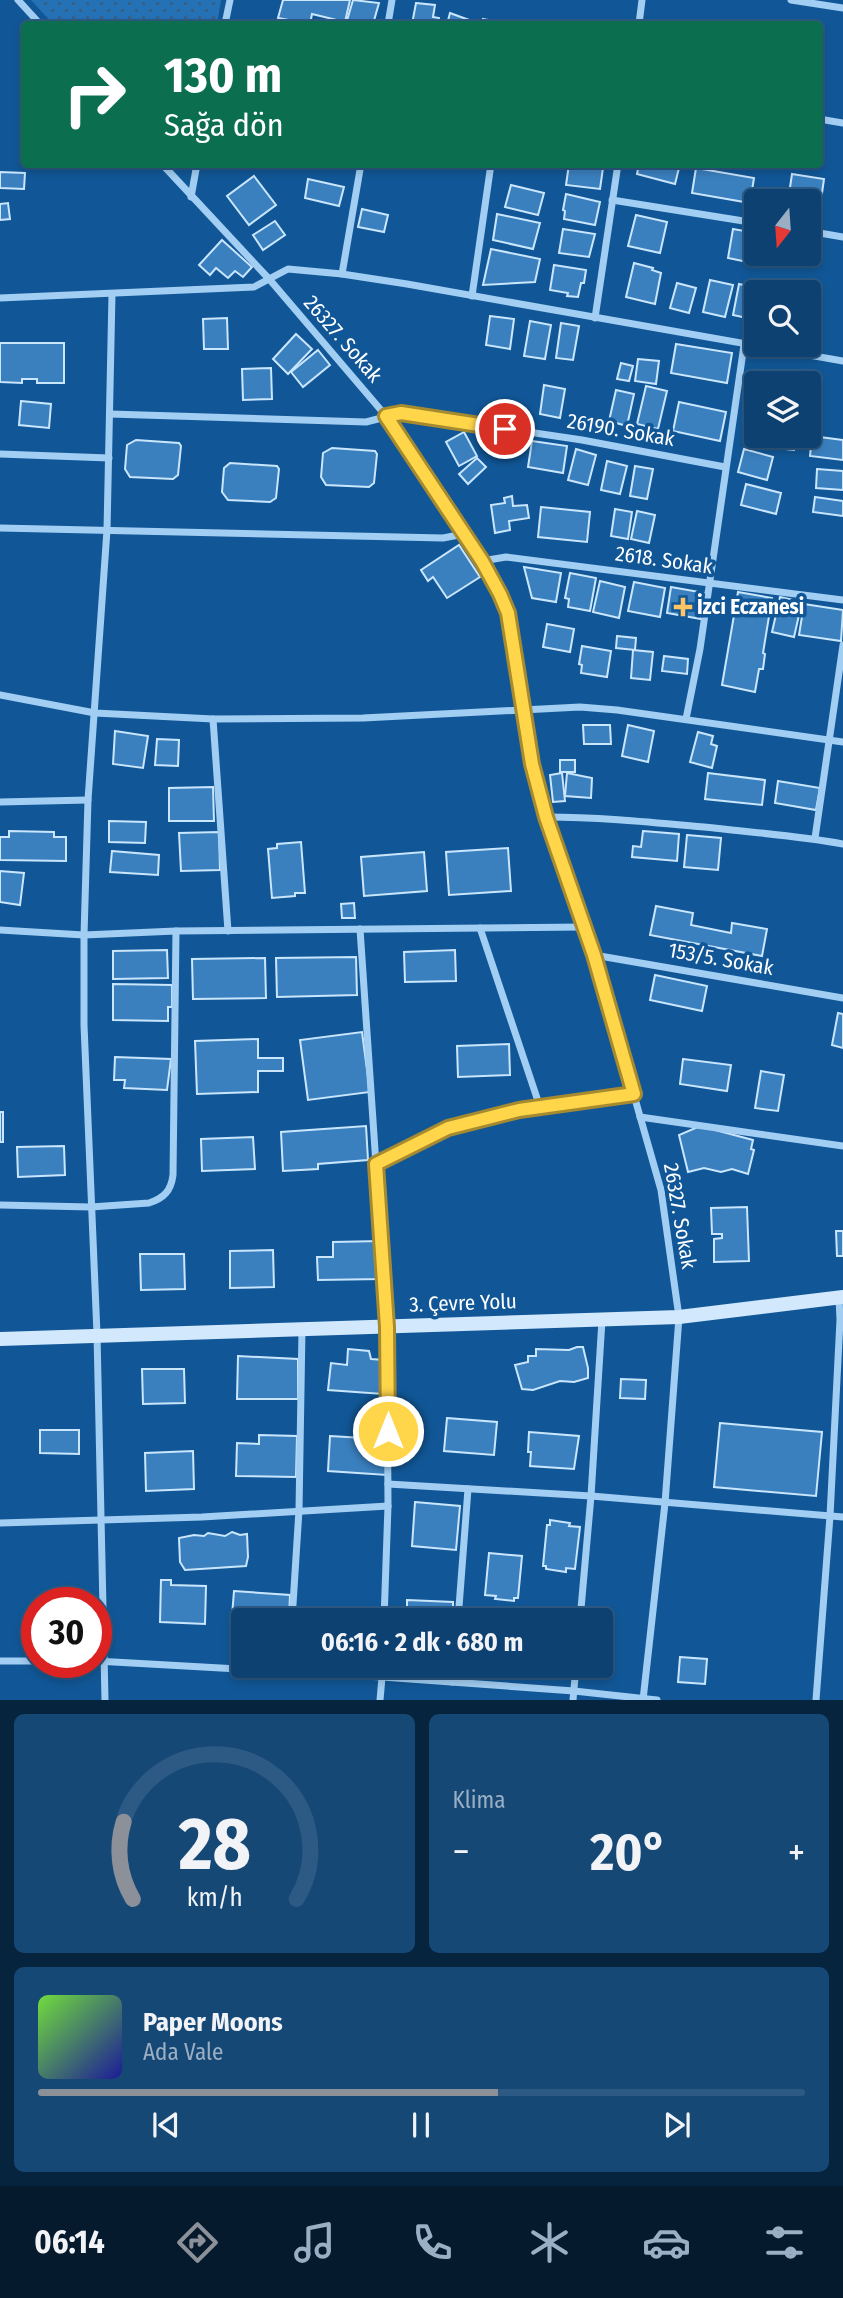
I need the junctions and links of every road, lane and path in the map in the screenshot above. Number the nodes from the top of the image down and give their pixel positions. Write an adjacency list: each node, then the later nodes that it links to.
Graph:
1 (18, 0): 7 (street)
2 (230, 0): 8 (street)
3 (392, 0): 9 (street)
4 (642, 0): 10 (street)
5 (791, 0): 6 (street)
6 (843, 8)
7 (37, 21)
8 (226, 21)
9 (388, 21)
10 (639, 21)
11 (823, 120): 12 (street)
12 (843, 123)
13 (166, 168): 18 (street, 26327. Sokak)
14 (196, 168): 18 (street)
15 (359, 168): 23 (street)
16 (490, 168): 26 (street)
17 (617, 168): 19 (street)
18 (191, 197): 24 (street, 26327. Sokak)
19 (612, 200): 20 (street); 28 (street)
20 (744, 221)
21 (821, 233): 22 (street)
22 (843, 237)
23 (342, 274): 24 (street); 26 (street)
24 (270, 280): 25 (street); 33 (street, 26327. Sokak)
25 (112, 294): 27 (street); 32 (street)
26 (472, 296): 28 (street)
27 (0, 298)
28 (595, 318): 29 (street)
29 (744, 345): 36 (street)
30 (818, 357): 31 (street)
31 (843, 361)
32 (110, 414): 33 (street, 26190. Sokak); 35 (street)
33 (386, 416): 36 (street, 26190. Sokak); 39 (street, 26327. Sokak)
34 (0, 454): 35 (street)
35 (109, 458): 38 (street)
36 (725, 467): 41 (street)
37 (0, 528): 38 (street)
38 (107, 530): 39 (street); 46 (street)
39 (464, 534): 40 (street, 26327. Sokak)
40 (482, 561): 41 (street, 2618. Sokak); 45 (street, 26327. Sokak)
41 (709, 584): 42 (street, 2618. Sokak); 48 (street)
42 (843, 600)
43 (843, 645): 49 (street)
44 (0, 695): 46 (street)
45 (522, 708): 47 (street); 48 (street); 53 (street, 26327. Sokak)
46 (95, 713): 47 (street); 51 (street)
47 (213, 719): 61 (street)
48 (686, 719): 49 (street)
49 (830, 740): 50 (street); 54 (street)
50 (843, 742)
51 (88, 800): 52 (street); 62 (street)
52 (0, 802)
53 (546, 817): 54 (street); 56 (street, 26327. Sokak)
54 (815, 838): 55 (street)
55 (843, 844)
56 (583, 927): 57 (street); 63 (street, 26327. Sokak)
57 (480, 928): 58 (street); 66 (street)
58 (360, 929): 61 (street); 69 (street)
59 (0, 930): 62 (street)
60 (176, 930): 61 (street); 62 (street); 71 (street)
61 (228, 931)
62 (84, 935): 71 (street)
63 (594, 955): 64 (street, 153/5. Sokak); 65 (street, 26327. Sokak)
64 (843, 998)
65 (634, 1094): 66 (street); 67 (street, 26327. Sokak)
66 (540, 1107): 69 (street)
67 (640, 1118): 68 (street); 73 (street, 26327. Sokak)
68 (843, 1146)
69 (376, 1164): 75 (street)
70 (0, 1205): 71 (street)
71 (91, 1207): 77 (street)
72 (841, 1297): 73 (main road, 3. Çevre Yolu); 85 (street)
73 (679, 1317): 74 (main road, 3. Çevre Yolu); 82 (street, 26327. Sokak)
74 (602, 1320): 75 (main road, 3. Çevre Yolu); 81 (street)
75 (387, 1327): 76 (main road, 3. Çevre Yolu); 79 (street)
76 (302, 1329): 77 (main road, 3. Çevre Yolu); 84 (street)
77 (97, 1334): 78 (main road, 3. Çevre Yolu); 87 (street)
78 (0, 1339)
79 (388, 1484): 80 (street); 83 (street)
80 (468, 1489): 81 (street); 92 (street)
81 (592, 1496): 82 (street); 93 (street)
82 (665, 1503): 85 (street); 108 (street, 26327. Sokak)
83 (388, 1506): 84 (street); 91 (street)
84 (299, 1510): 87 (street); 90 (street)
85 (830, 1516): 86 (street); 110 (street)
86 (843, 1517)
87 (100, 1519): 88 (street); 89 (street)
88 (0, 1523)
89 (100, 1587)
90 (293, 1608)
91 (384, 1608)
92 (458, 1608)
93 (581, 1608)
94 (0, 1661): 95 (street)
95 (21, 1661)
96 (112, 1662): 97 (street)
97 (231, 1667)
98 (102, 1678): 105 (street)
99 (382, 1678): 106 (street)
100 (396, 1678): 103 (street)
101 (452, 1678): 103 (street)
102 (575, 1678): 104 (street)
103 (452, 1682): 104 (street)
104 (574, 1690): 107 (street); 108 (street)
105 (105, 1699)
106 (380, 1699)
107 (573, 1699)
108 (643, 1699): 109 (street)
109 (657, 1699)
110 (816, 1699)

